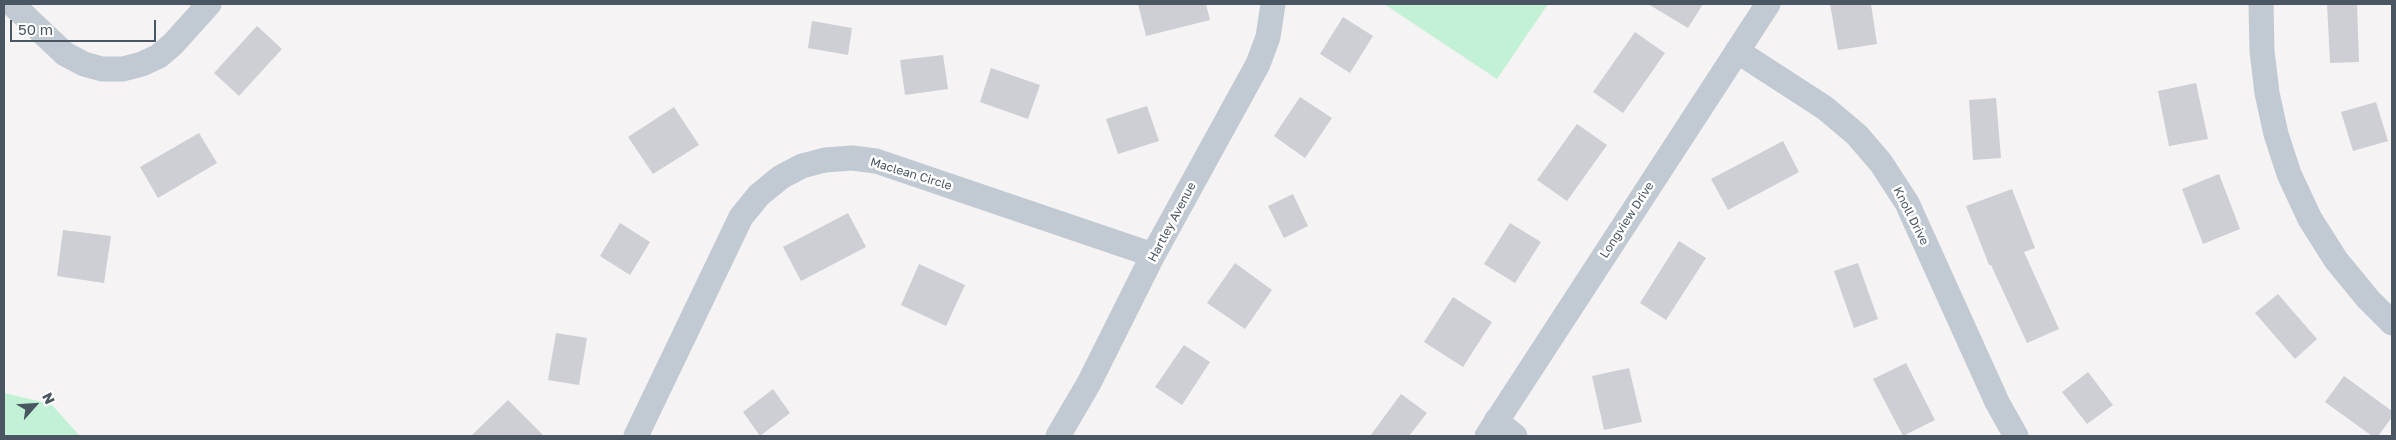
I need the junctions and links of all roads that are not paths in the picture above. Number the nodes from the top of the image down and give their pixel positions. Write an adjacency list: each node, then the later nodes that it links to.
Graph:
1 (12, 4): 2 (street)
2 (209, 4)
3 (1273, 4): 7 (street, Hartley Avenue)
4 (1768, 4): 6 (street, Longview Drive)
5 (2261, 4): 8 (street)
6 (1738, 51): 9 (street, Longview Drive); 12 (street, Knoll Drive)
7 (1153, 255): 10 (street, Maclean Circle); 11 (street, Hartley Avenue)
8 (2392, 323)
9 (1499, 431)
10 (636, 436)
11 (1058, 436)
12 (2016, 436)

